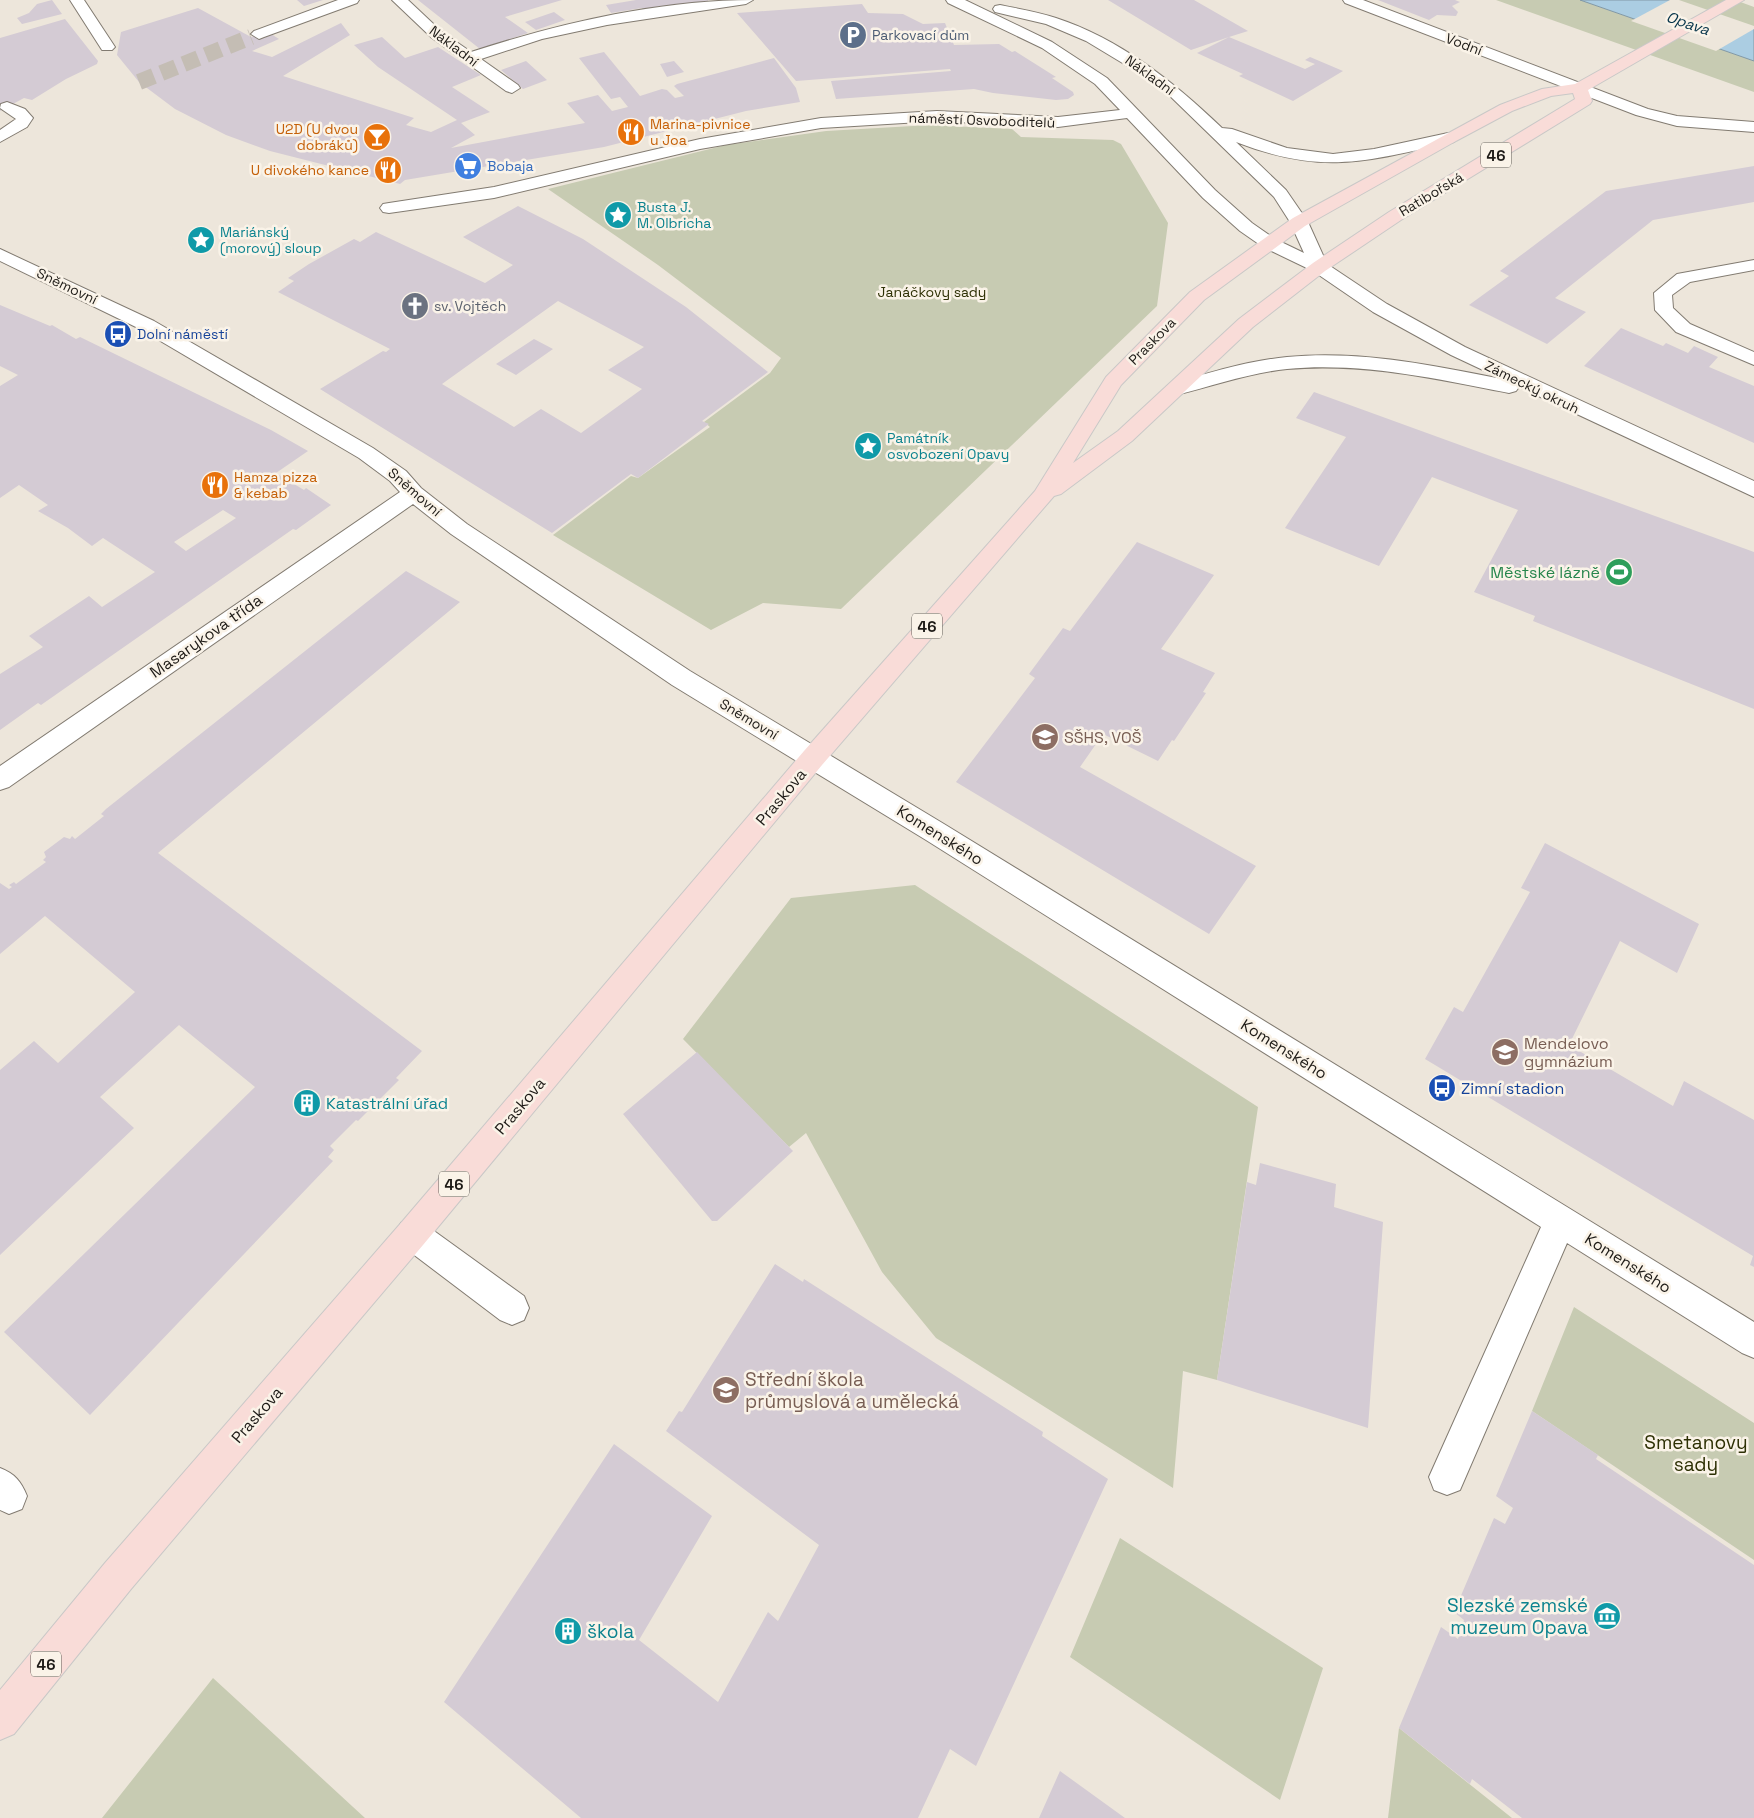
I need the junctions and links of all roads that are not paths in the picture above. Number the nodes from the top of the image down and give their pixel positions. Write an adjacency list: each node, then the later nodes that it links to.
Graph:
1 (77, 0): 9 (street)
2 (352, 0): 8 (street)
3 (399, 0): 10 (street, Nákladní)
4 (746, 0): 10 (street)
5 (955, 0): 14 (street, Nákladní); 15 (street, Nákladní)
6 (1350, 0): 12 (street, Vodní)
7 (1737, 0): 12 (main road, 46)
8 (259, 34)
9 (107, 47)
10 (468, 58): 11 (street, Nákladní)
11 (512, 88)
12 (1579, 88): 16 (street); 18 (main road, 46); 24 (main road, Ratibořská / 46)
13 (7, 107): 17 (street)
14 (1133, 112): 19 (street, náměstí Osvoboditelů); 21 (street, Nákladní)
15 (1212, 126): 18 (street); 20 (street, Nákladní)
16 (1754, 127)
17 (0, 137)
18 (1448, 138): 20 (main road, 46)
19 (389, 208)
20 (1299, 222): 21 (main road, Praskova / 46); 24 (street, Nákladní)
21 (1269, 243): 24 (street, Zámecký okruh); 30 (main road, Praskova / 46)
22 (0, 254): 29 (street, Sněmovní)
23 (1754, 265): 25 (street)
24 (1319, 267): 26 (main road, Praskova / 46); 27 (street, Zámecký okruh)
25 (1754, 359)
26 (1176, 388): 27 (street); 30 (main road, Praskova / 46)
27 (1547, 395): 28 (street, Zámecký okruh)
28 (1754, 490)
29 (413, 492): 31 (street, Sněmovní); 32 (street, Masarykova třída)
30 (1043, 496): 31 (main road, Praskova / 46)
31 (813, 758): 33 (street, Komenského); 34 (main road, Praskova / 46)
32 (0, 780)
33 (1560, 1221): 36 (street, Komenského); 37 (street)
34 (412, 1234): 35 (street); 38 (main road, Praskova / 46)
35 (512, 1308)
36 (1754, 1341)
37 (1448, 1478)
38 (0, 1720)

